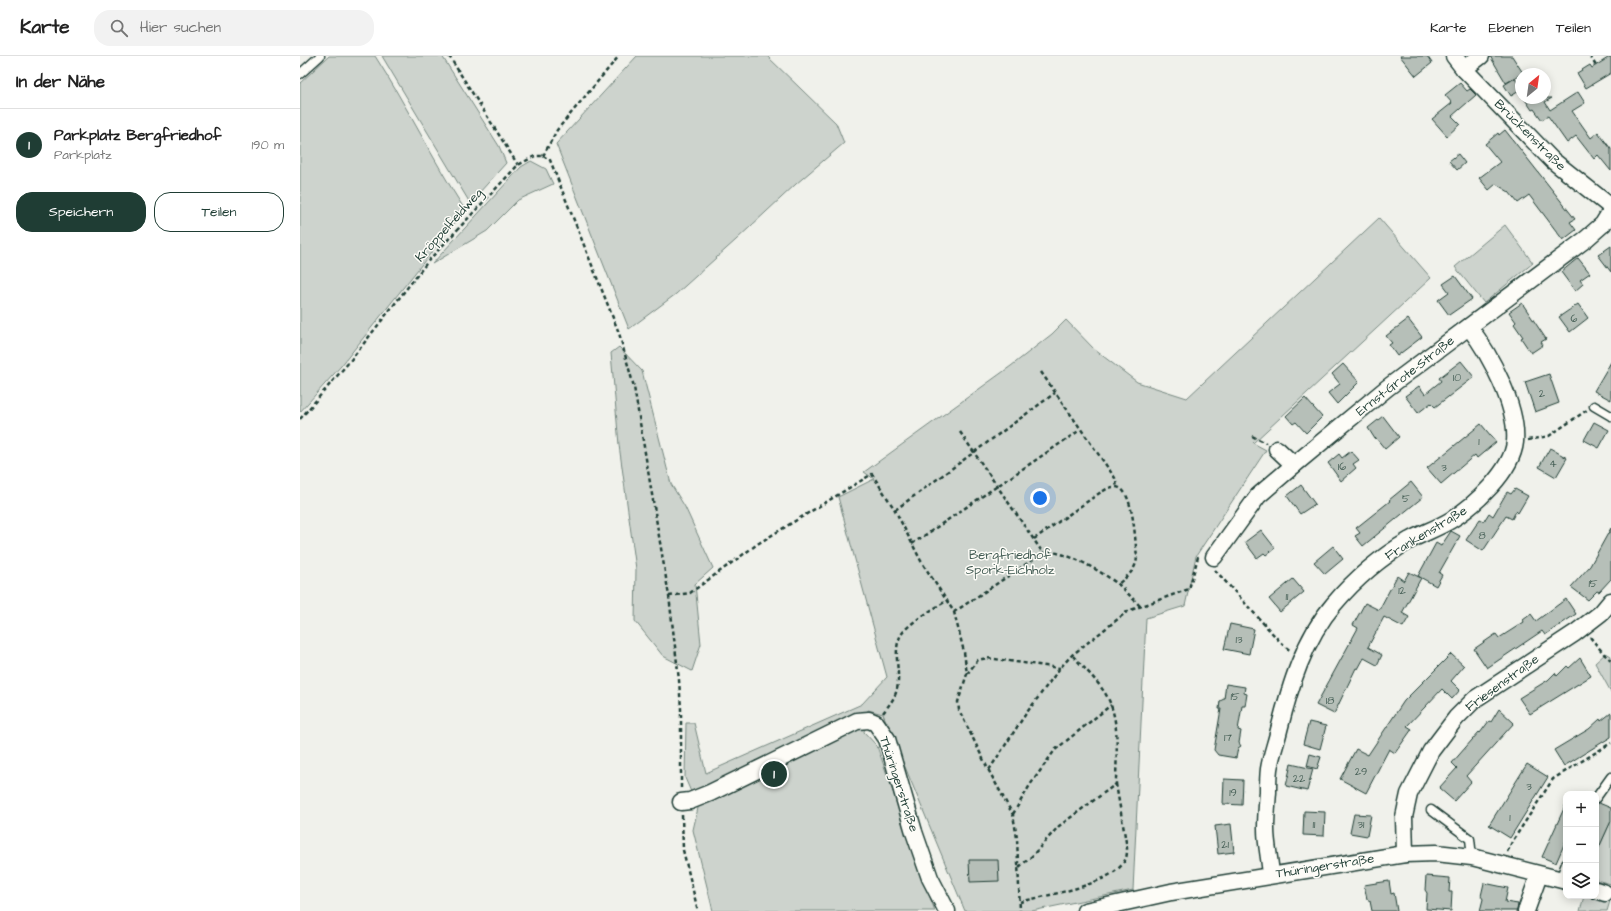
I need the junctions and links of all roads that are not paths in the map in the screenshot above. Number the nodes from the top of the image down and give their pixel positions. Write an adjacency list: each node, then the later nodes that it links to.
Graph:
1 (320, 56): 5 (lane)
2 (1454, 56): 4 (street, Brückenstraße)
3 (1481, 56): 4 (street)
4 (1464, 69): 6 (street, Brückenstraße)
5 (300, 74)
6 (1611, 207)
7 (1611, 211): 8 (street, Ernst-Grote-Straße)
8 (1469, 327): 12 (street, Ernst-Grote-Straße); 21 (street, Frankenstraße)
9 (1594, 406): 10 (lane)
10 (1611, 416)
11 (1277, 449): 12 (street)
12 (1294, 465): 13 (street, Ernst-Grote-Straße)
13 (1214, 556)
14 (1611, 601): 19 (street, Friesenstraße)
15 (1611, 777): 16 (lane)
16 (1599, 794)
17 (681, 802): 24 (street, Thüringerstraße)
18 (1431, 810): 20 (lane)
19 (1405, 854): 20 (street, Thüringerstraße); 21 (street, Thüringerstraße)
20 (1472, 858): 22 (street, Thüringerstraße)
21 (1271, 875): 25 (street, Thüringerstraße)
22 (1539, 875): 23 (street, Thüringerstraße); 26 (street)
23 (1563, 880)
24 (947, 911)
25 (1085, 911)
26 (1526, 911)

